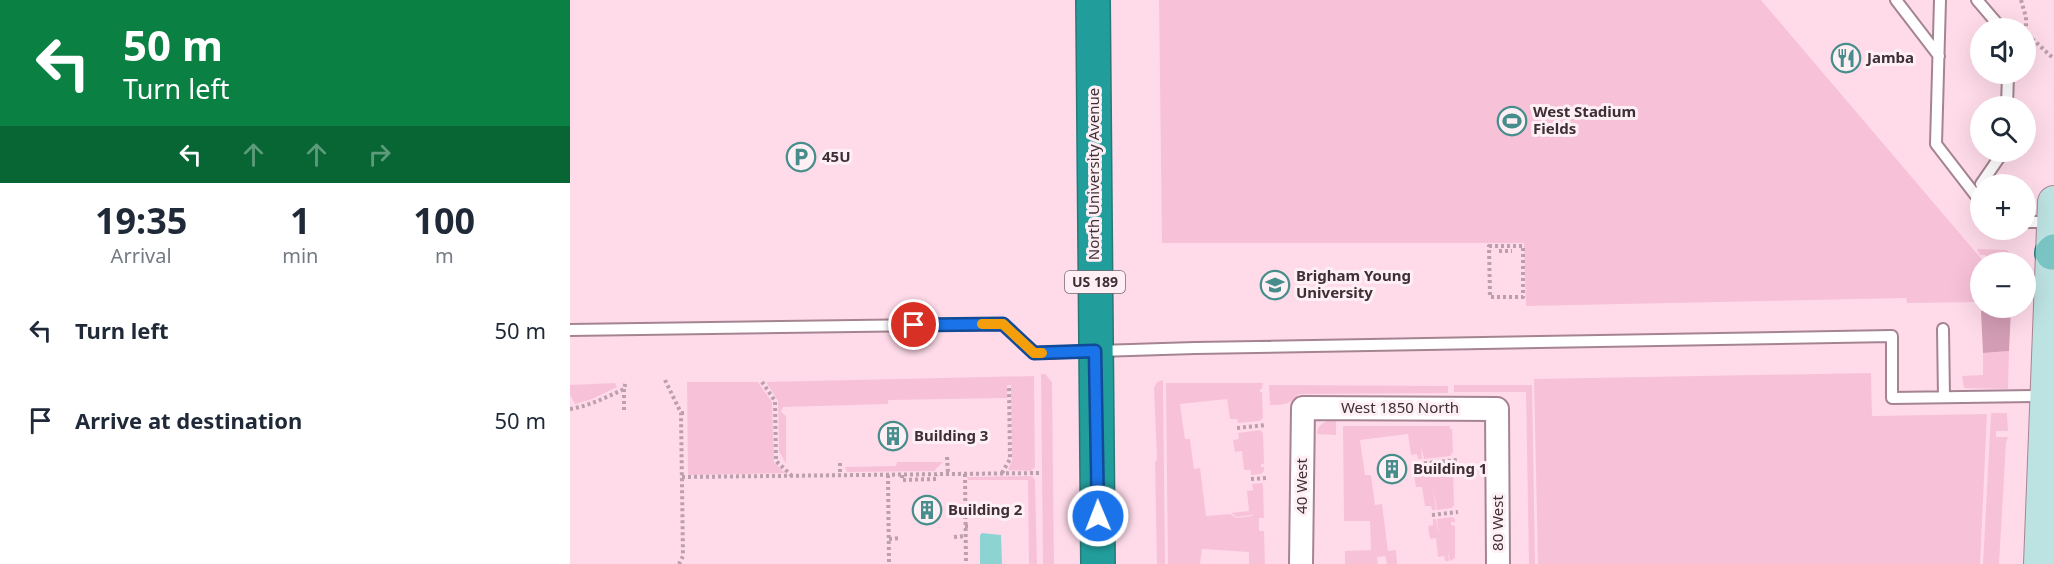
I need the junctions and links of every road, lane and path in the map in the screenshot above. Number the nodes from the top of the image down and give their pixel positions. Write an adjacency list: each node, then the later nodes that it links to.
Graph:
1 (1093, 0): 16 (highway, North University Avenue / US 189)
2 (1896, 0): 7 (lane)
3 (1941, 0): 7 (lane)
4 (1977, 0): 6 (lane)
5 (2021, 0): 8 (path)
6 (1992, 18)
7 (1939, 56): 9 (lane)
8 (2054, 58)
9 (1970, 188)
10 (2049, 234): 17 (street)
11 (1505, 248): 11 (path); 12 (path); 13 (path)
12 (1499, 251)
13 (1512, 251)
14 (570, 330): 16 (lane)
15 (1943, 330): 24 (lane)
16 (1095, 351): 24 (lane); 62 (highway, North University Avenue / US 189)
17 (2051, 354): 23 (street)
18 (665, 380): 29 (path)
19 (626, 381): 22 (path)
20 (762, 382): 44 (path)
21 (1009, 387): 37 (path)
22 (624, 389): 26 (path); 28 (path)
23 (2047, 396): 24 (lane); 49 (street)
24 (1944, 397)
25 (1303, 408): 27 (street, West 1850 North); 63 (street, 40 West)
26 (570, 409)
27 (1497, 409): 64 (street, 80 West)
28 (624, 413)
29 (681, 413): 30 (path); 46 (path)
30 (687, 413)
31 (1266, 425): 32 (path)
32 (1237, 428)
33 (947, 457): 39 (path)
34 (1456, 460): 36 (path)
35 (840, 463): 45 (path)
36 (1418, 464)
37 (1002, 473): 38 (path); 40 (path)
38 (1039, 473)
39 (948, 474): 40 (path); 43 (path)
40 (965, 474): 52 (path)
41 (888, 475): 42 (path); 45 (path); 57 (path)
42 (902, 475): 43 (path); 43 (path)
43 (936, 475)
44 (791, 476): 45 (path); 46 (path)
45 (840, 476)
46 (682, 477): 59 (path)
47 (1267, 478): 48 (path)
48 (1251, 479)
49 (2048, 495): 58 (street)
50 (1458, 512): 51 (path)
51 (1432, 515)
52 (965, 526): 53 (path); 54 (path)
53 (971, 526)
54 (965, 536): 55 (path); 61 (path)
55 (954, 537)
56 (901, 538): 57 (path)
57 (888, 539): 60 (path)
58 (2045, 555)
59 (679, 564)
60 (889, 564)
61 (966, 564)
62 (1098, 564)
63 (1301, 564)
64 (1498, 564)

